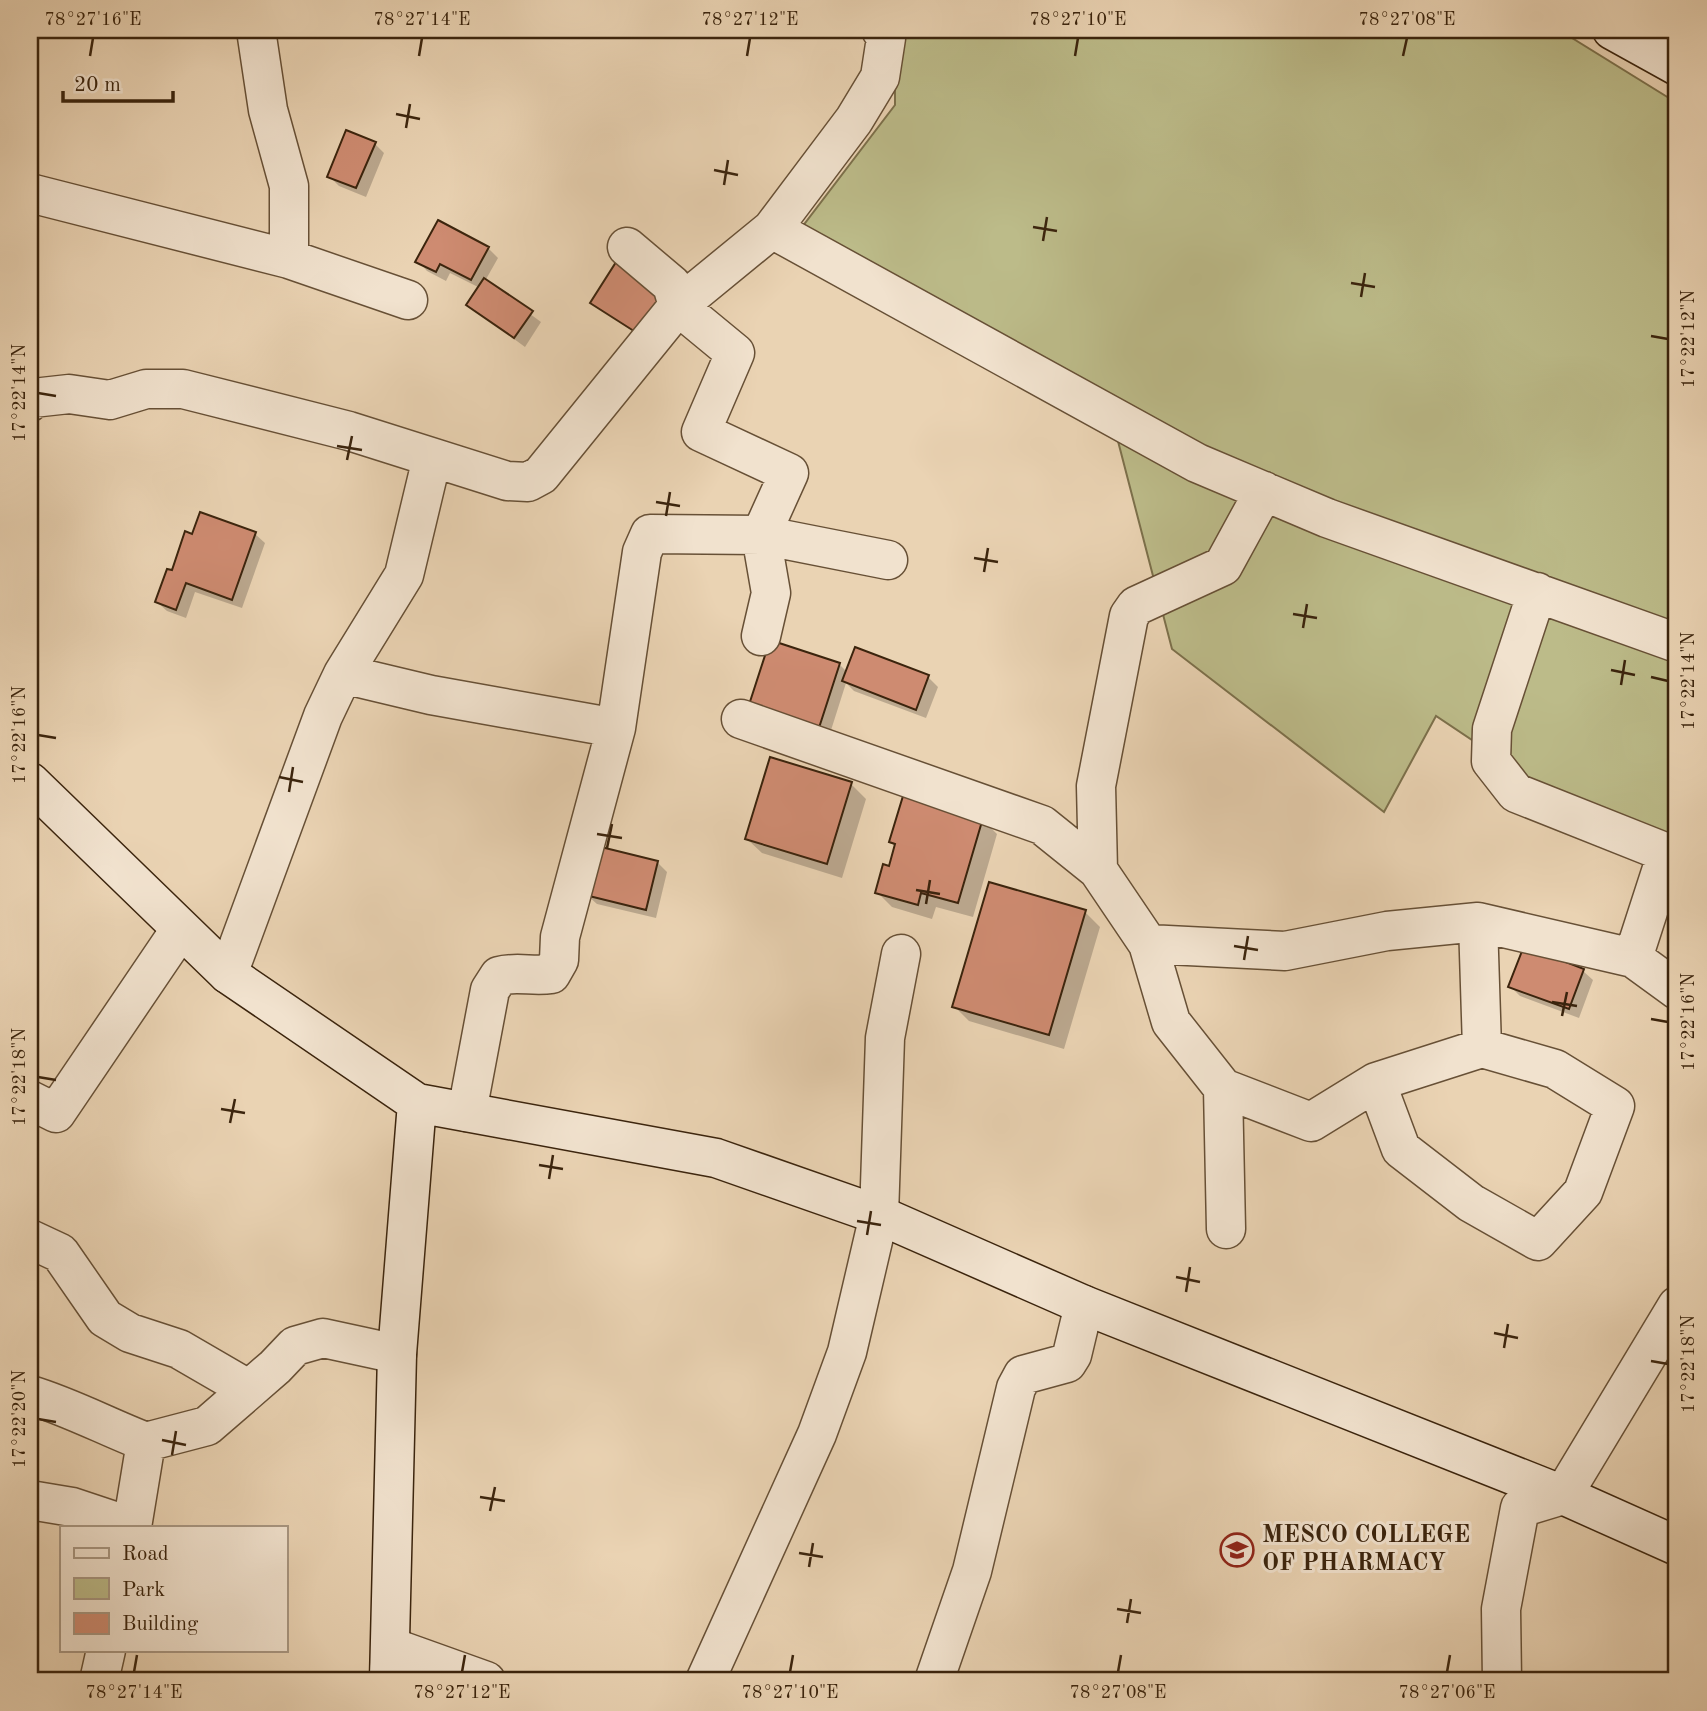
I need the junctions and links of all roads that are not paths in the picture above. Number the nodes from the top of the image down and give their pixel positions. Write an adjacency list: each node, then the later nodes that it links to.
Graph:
1 (256, 30): 8 (street)
2 (881, 30): 6 (street)
3 (1612, 30): 4 (street)
4 (1676, 63)
5 (30, 193): 8 (street)
6 (772, 229): 10 (street); 13 (street)
7 (626, 247): 10 (street)
8 (289, 259): 9 (street)
9 (408, 300)
10 (678, 306): 12 (street); 14 (street)
11 (30, 402): 12 (street)
12 (432, 458): 19 (street)
13 (1264, 491): 16 (street); 24 (street)
14 (761, 535): 15 (street); 17 (street); 21 (street)
15 (888, 560)
16 (1537, 592): 18 (street); 23 (street)
17 (761, 636)
18 (1677, 643)
19 (343, 674): 21 (street); 30 (street)
20 (741, 719): 24 (street)
21 (616, 728): 37 (street)
22 (30, 782): 26 (street)
23 (1672, 855): 29 (street)
24 (1098, 870): 27 (street)
25 (1478, 922): 27 (street); 29 (street); 32 (street)
26 (180, 930): 30 (street); 35 (street)
27 (1148, 944): 34 (street)
28 (901, 954): 38 (street)
29 (1633, 958): 31 (street)
30 (228, 975): 36 (street)
31 (1677, 990)
32 (1482, 1048): 33 (street); 33 (street)
33 (1376, 1082): 34 (street)
34 (1223, 1088): 39 (street)
35 (30, 1100)
36 (417, 1103): 37 (street); 43 (street)
37 (467, 1112): 38 (street)
38 (880, 1215): 41 (street); 56 (street)
39 (1226, 1228)
40 (30, 1239): 44 (street)
41 (1084, 1305): 47 (street); 57 (street)
42 (1677, 1306): 47 (street)
43 (397, 1354): 44 (street); 54 (street)
44 (248, 1389): 46 (street)
45 (30, 1395): 46 (street)
46 (146, 1443): 50 (street)
47 (1563, 1495): 51 (street); 58 (street)
48 (30, 1500): 49 (street)
49 (129, 1526)
50 (132, 1526)
51 (1677, 1546)
52 (106, 1652): 53 (street)
53 (99, 1681)
54 (389, 1681): 55 (street)
55 (486, 1681)
56 (705, 1681)
57 (934, 1681)
58 (1502, 1681)

